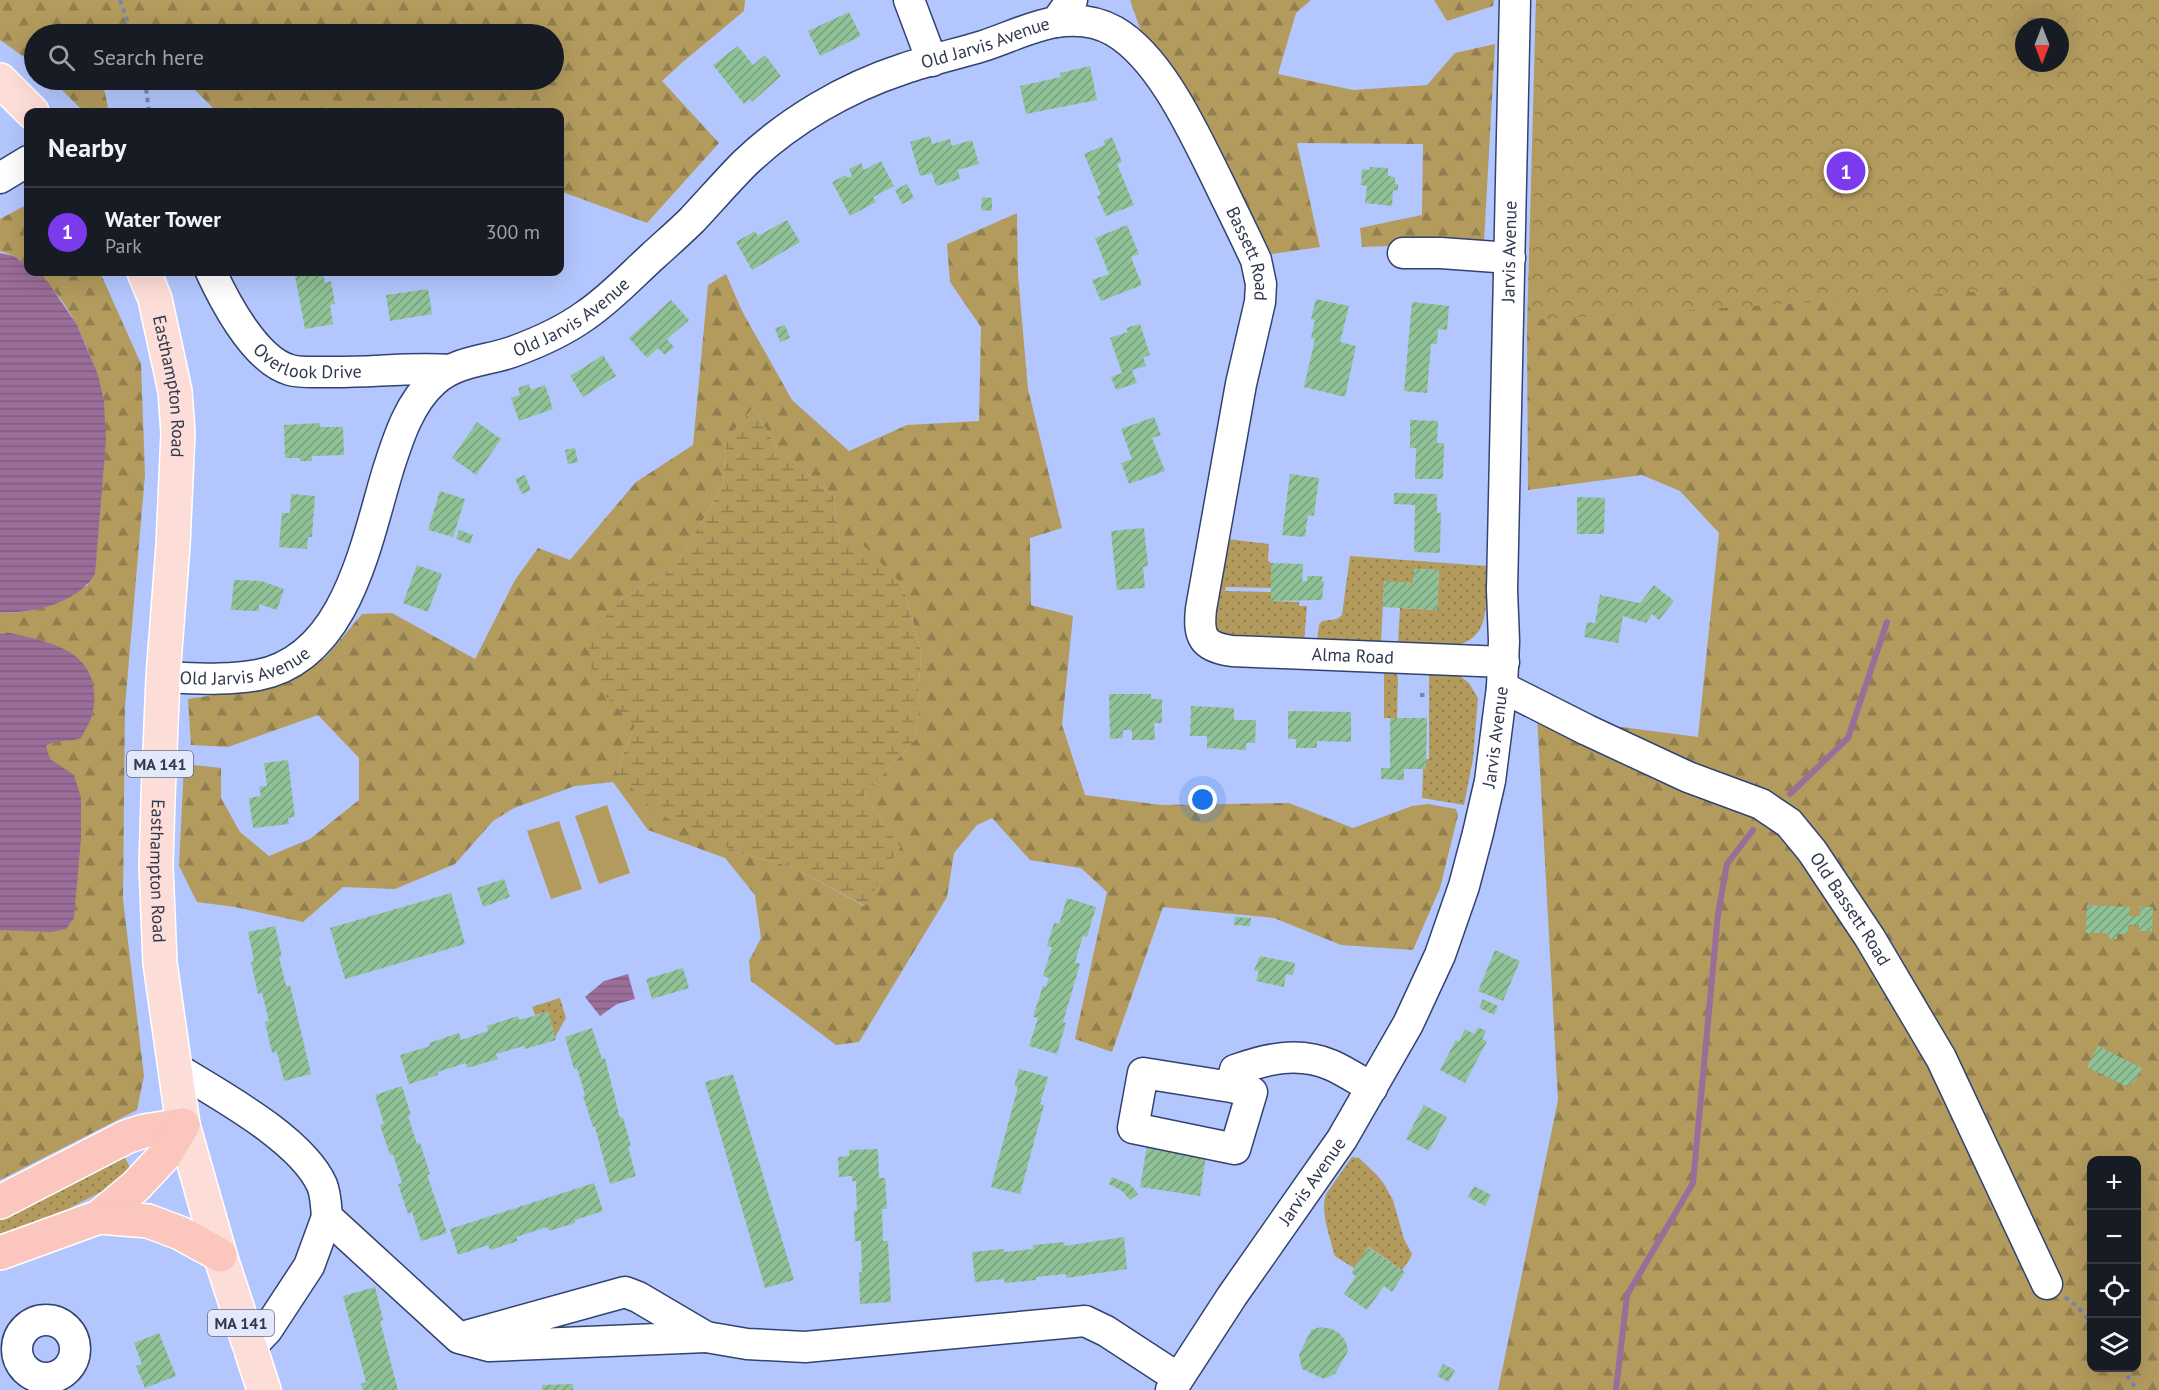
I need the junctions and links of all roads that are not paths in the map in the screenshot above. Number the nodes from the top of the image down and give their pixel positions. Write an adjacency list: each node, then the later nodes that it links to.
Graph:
1 (909, 0): 4 (street)
2 (1515, 0): 10 (street, Jarvis Avenue)
3 (1064, 11): 4 (street, Old Jarvis Avenue); 14 (street, Bassett Road)
4 (932, 61): 13 (street, Old Jarvis Avenue)
5 (0, 80): 6 (main road)
6 (28, 108)
7 (24, 163): 8 (street)
8 (0, 178)
9 (1403, 253): 10 (street)
10 (1510, 258): 15 (street, Jarvis Avenue)
11 (146, 276): 16 (main road, Easthampton Road / MA 141)
12 (213, 276): 13 (street, Overlook Drive)
13 (450, 370): 16 (street, Old Jarvis Avenue)
14 (1205, 641): 15 (street, Alma Road)
15 (1503, 675): 19 (street, Jarvis Avenue); 26 (street, Old Bassett Road)
16 (163, 677): 17 (main road, Easthampton Road / MA 141)
17 (174, 1067): 20 (main road, Easthampton Road / MA 141); 23 (street)
18 (1232, 1087): 19 (street)
19 (1372, 1088): 30 (street, Jarvis Avenue)
20 (183, 1125): 21 (highway); 22 (highway); 25 (main road, Easthampton Road / MA 141)
21 (0, 1202)
22 (99, 1217): 24 (highway); 25 (highway)
23 (327, 1217): 28 (street); 29 (street)
24 (0, 1253)
25 (220, 1255): 29 (main road, Easthampton Road / MA 141)
26 (2047, 1284)
27 (706, 1337): 28 (street); 28 (street); 30 (street)
28 (459, 1338)
29 (249, 1349): 31 (main road, Easthampton Road / MA 141)
30 (1174, 1384)
31 (264, 1390)

